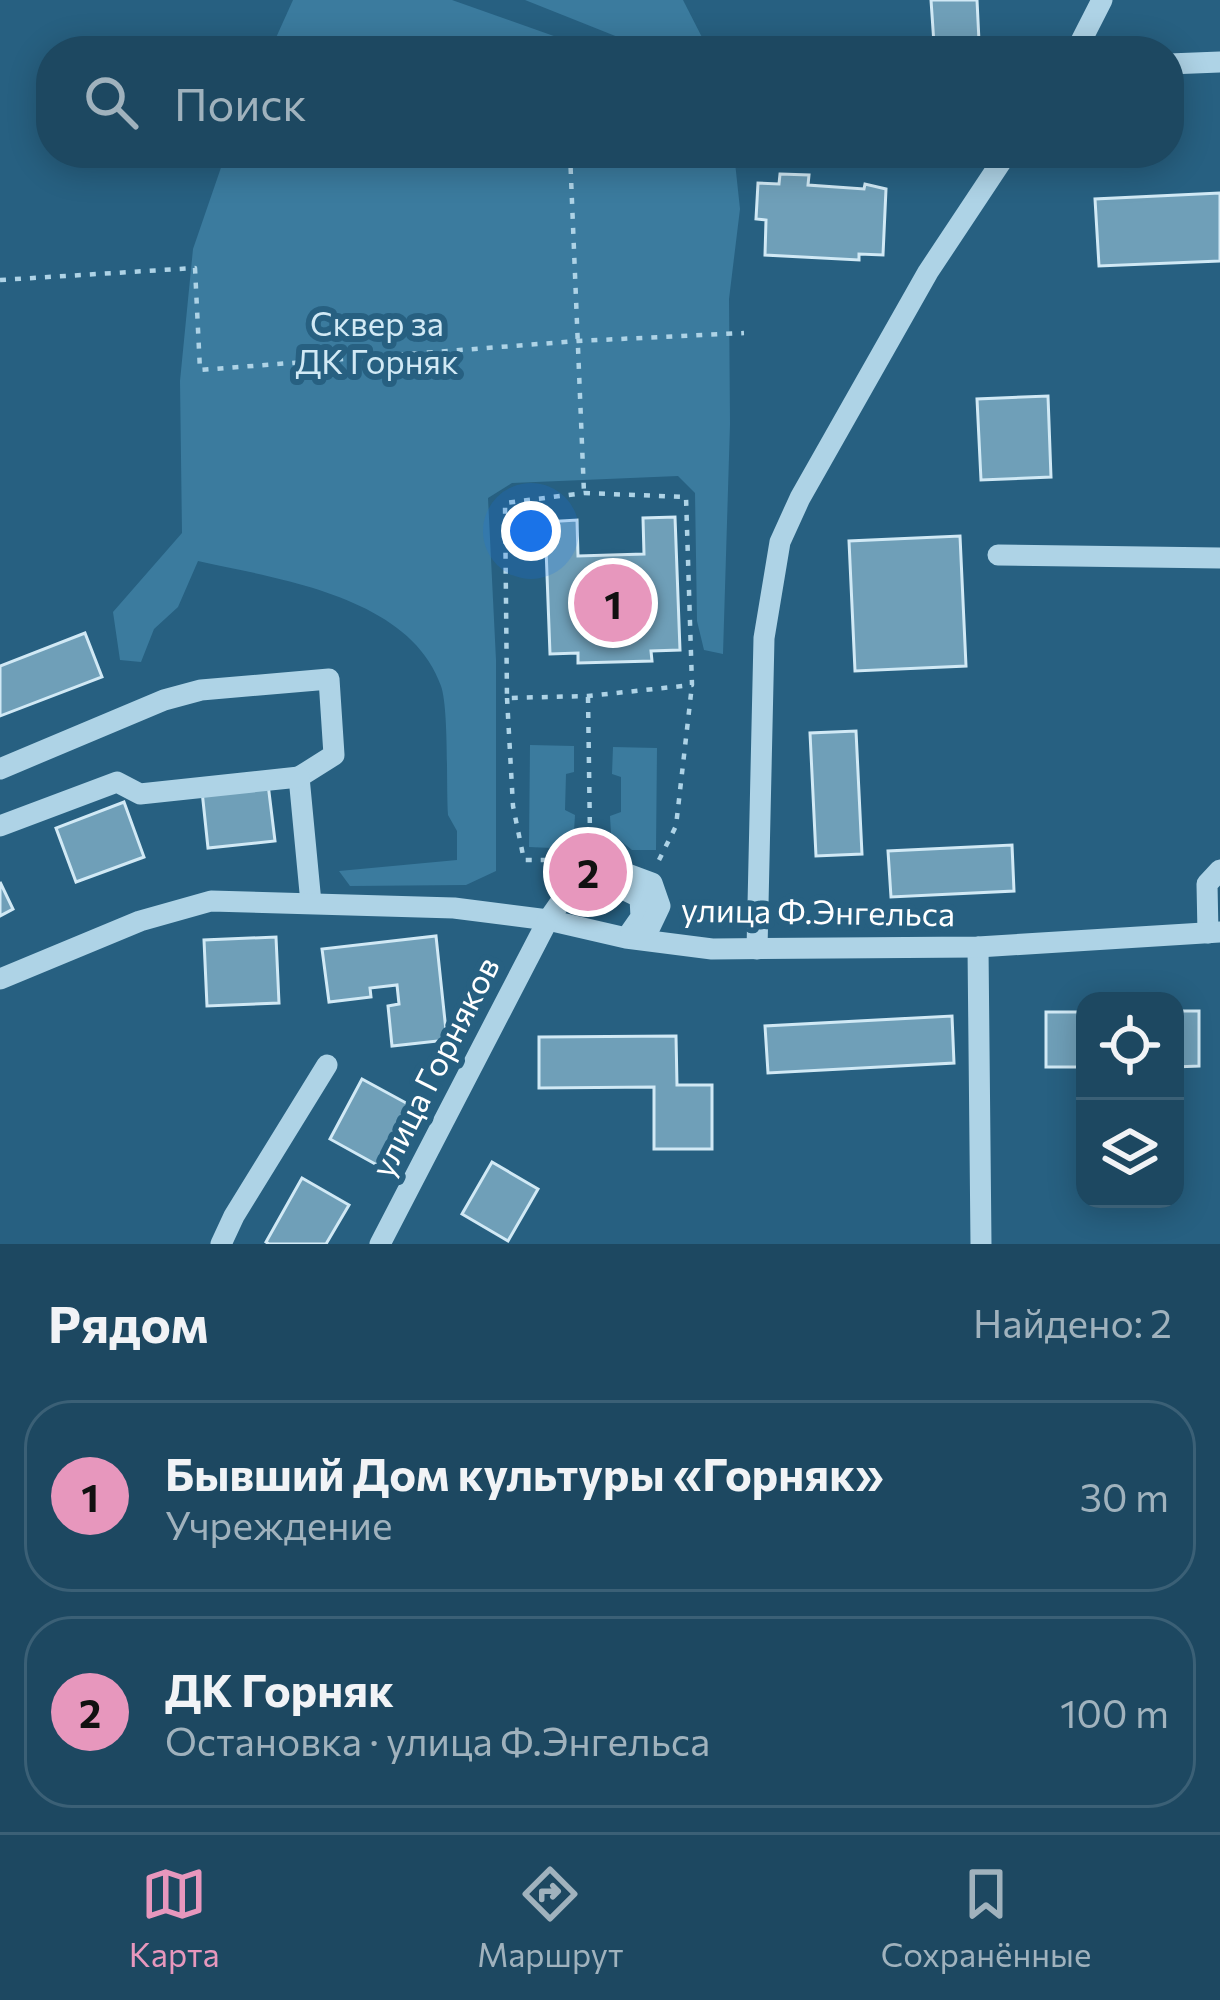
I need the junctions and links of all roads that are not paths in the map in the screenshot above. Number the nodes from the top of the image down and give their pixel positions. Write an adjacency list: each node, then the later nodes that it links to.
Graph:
1 (1102, 0): 2 (street)
2 (1084, 36)
3 (1220, 62): 4 (street)
4 (1184, 63)
5 (997, 168): 17 (street)
6 (998, 555): 7 (street)
7 (1220, 558)
8 (0, 769): 9 (street)
9 (299, 777): 10 (street); 12 (street)
10 (0, 826)
11 (1220, 870): 14 (street)
12 (311, 903): 13 (street, улица Ф.Энгельса); 18 (street, улица Ф.Энгельса)
13 (548, 920): 15 (street, улица Ф.Энгельса); 15 (street); 15 (street); 21 (street, улица Горняков)
14 (1214, 933): 16 (street, улица Ф.Энгельса)
15 (626, 938): 17 (street, улица Ф.Энгельса)
16 (978, 947): 17 (street, улица Ф.Энгельса); 22 (street)
17 (757, 949)
18 (0, 979)
19 (328, 1065): 20 (street)
20 (221, 1244)
21 (380, 1244)
22 (981, 1244)

